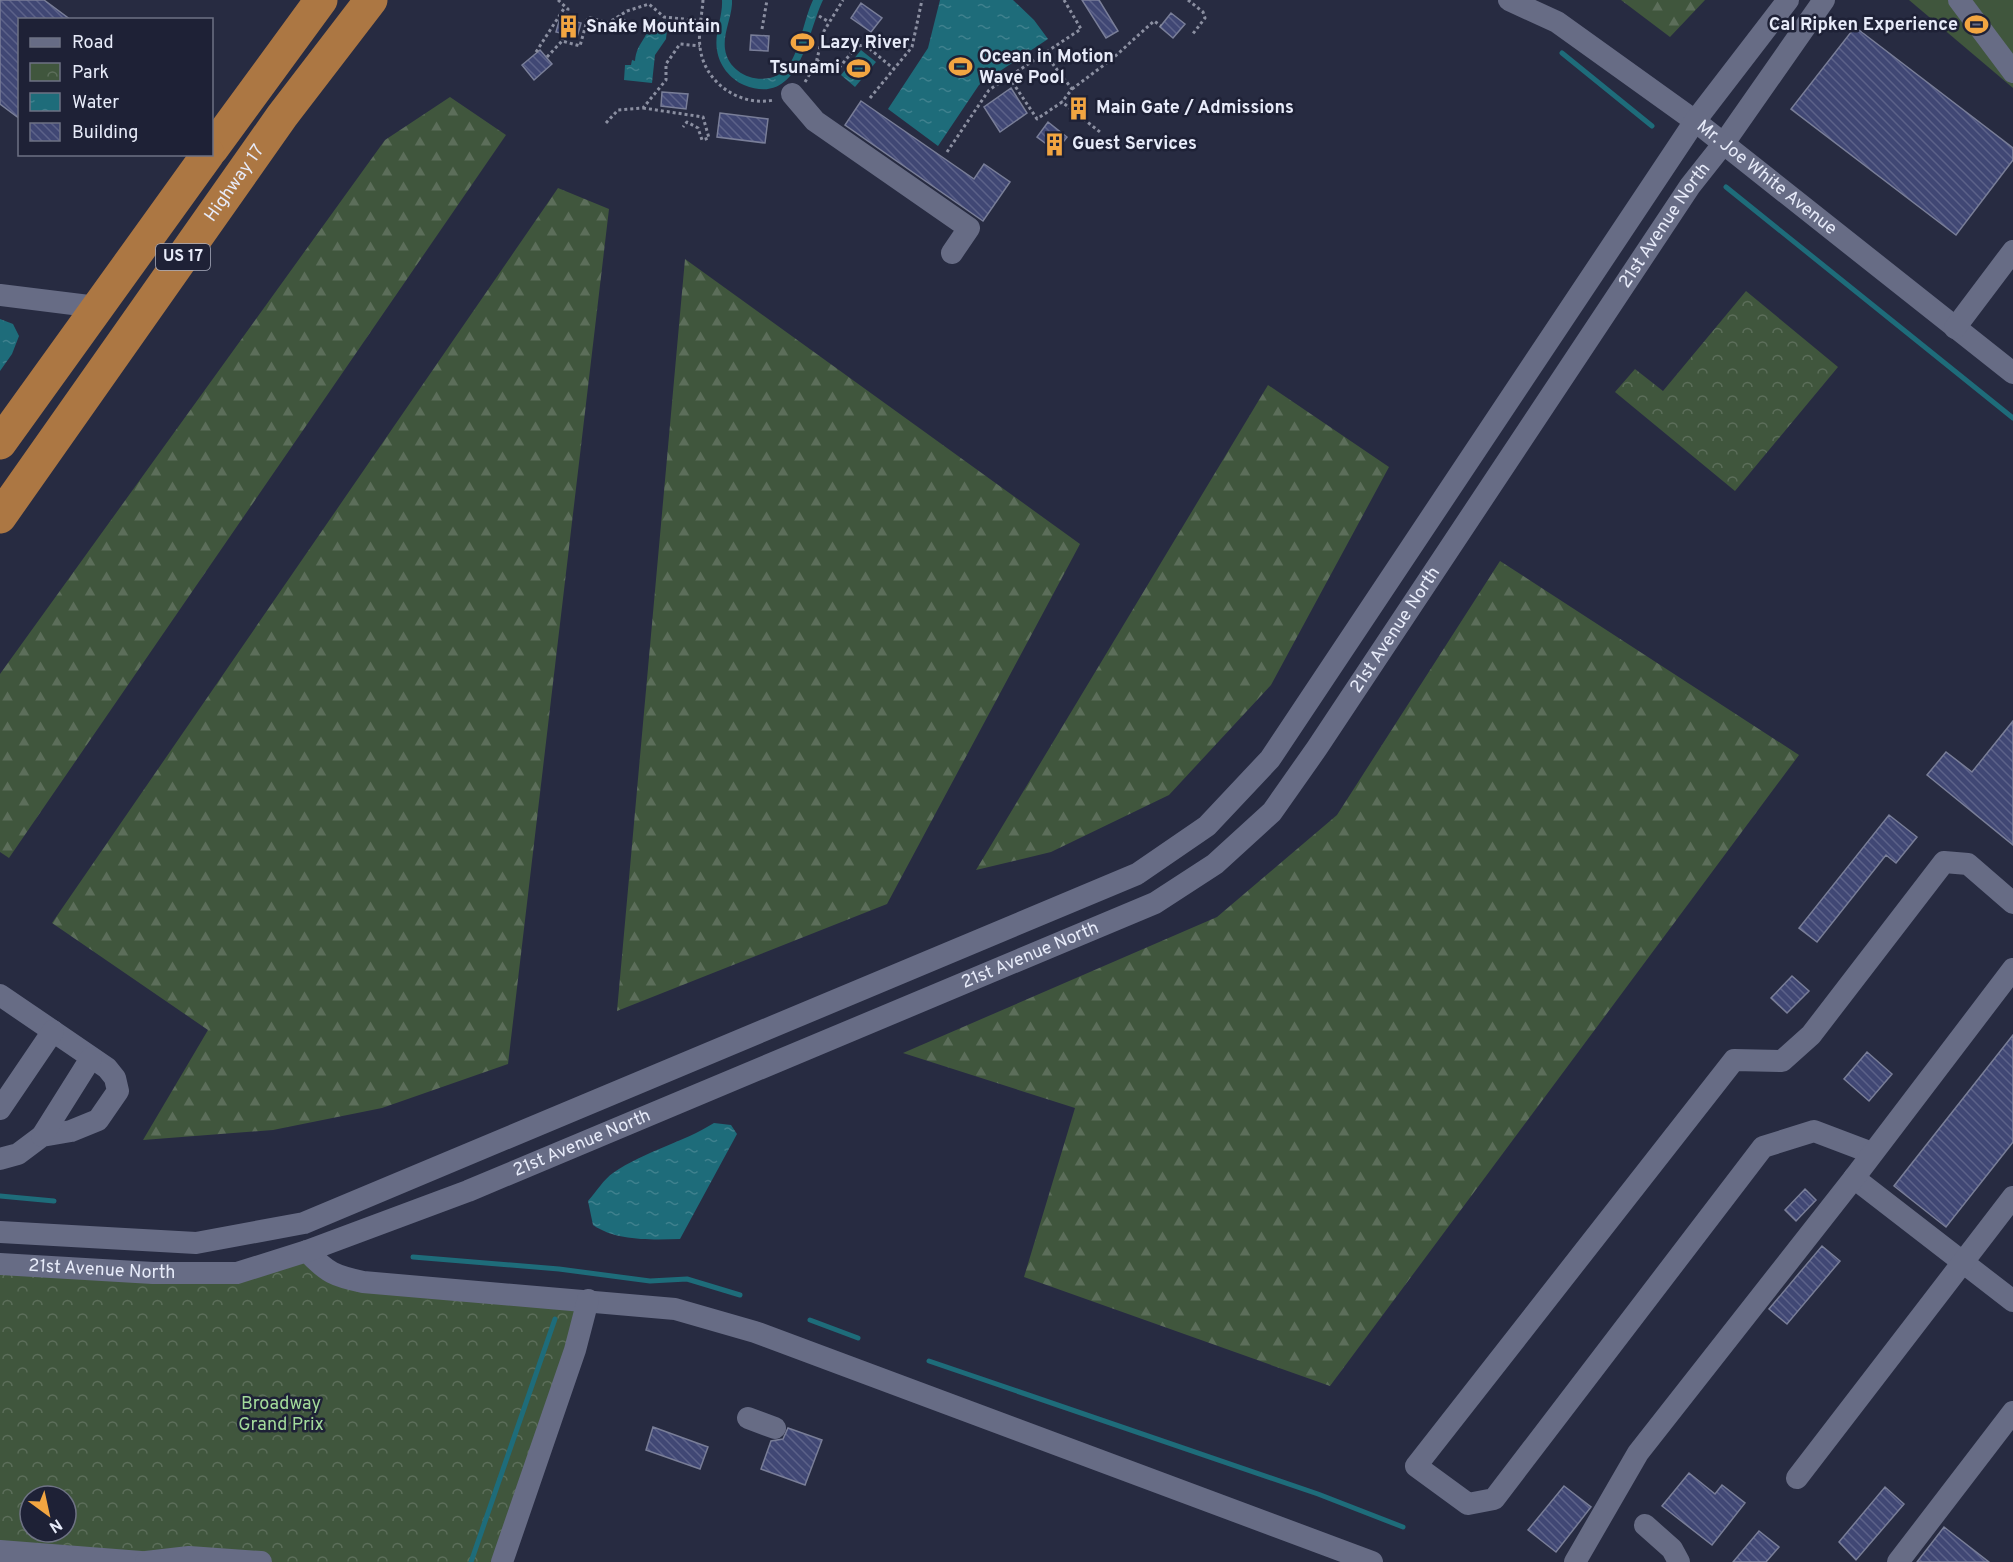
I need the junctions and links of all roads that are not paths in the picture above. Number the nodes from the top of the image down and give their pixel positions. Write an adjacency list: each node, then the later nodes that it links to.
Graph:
1 (321, 0): 11 (highway)
2 (371, 0): 20 (highway, Highway 17 / US 17)
3 (1509, 0): 9 (street, Mr. Joe White Avenue)
4 (1788, 0): 9 (street, 21st Avenue North)
5 (1824, 0): 10 (street, 21st Avenue North)
6 (1959, 0): 7 (street)
7 (2013, 72)
8 (792, 94): 14 (street)
9 (1695, 121): 10 (street, Mr. Joe White Avenue); 33 (street, 21st Avenue North)
10 (1724, 143): 17 (street, Mr. Joe White Avenue); 34 (street, 21st Avenue North)
11 (213, 148)
12 (207, 156): 16 (highway, US 17)
13 (2013, 251): 17 (street)
14 (952, 253)
15 (0, 295): 16 (street)
16 (97, 307): 19 (highway, US 17)
17 (1955, 328): 18 (street, Mr. Joe White Avenue)
18 (2013, 373)
19 (0, 443)
20 (0, 517)
21 (2013, 903): 28 (street)
22 (2013, 969): 28 (street)
23 (0, 995): 24 (street)
24 (53, 1031): 25 (street); 26 (street)
25 (91, 1058): 27 (street); 27 (street)
26 (0, 1108)
27 (42, 1136): 29 (street)
28 (1872, 1153): 30 (street)
29 (0, 1159)
30 (1854, 1178): 35 (street); 51 (street)
31 (2013, 1197): 35 (street)
32 (0, 1232): 33 (street, 21st Avenue North)
33 (104, 1237): 37 (street)
34 (308, 1251): 37 (street, 21st Avenue North); 39 (street)
35 (1963, 1263): 38 (street); 43 (street)
36 (0, 1264): 37 (street, 21st Avenue North)
37 (103, 1269)
38 (2009, 1291)
39 (588, 1300): 49 (street); 50 (street)
40 (2013, 1412): 53 (street)
41 (748, 1418): 42 (street)
42 (775, 1428)
43 (1797, 1478)
44 (1645, 1525): 52 (street)
45 (0, 1551): 46 (street)
46 (141, 1562)
47 (146, 1562): 48 (street)
48 (261, 1562)
49 (502, 1562)
50 (1372, 1562)
51 (1575, 1562)
52 (1679, 1562)
53 (1898, 1562)

